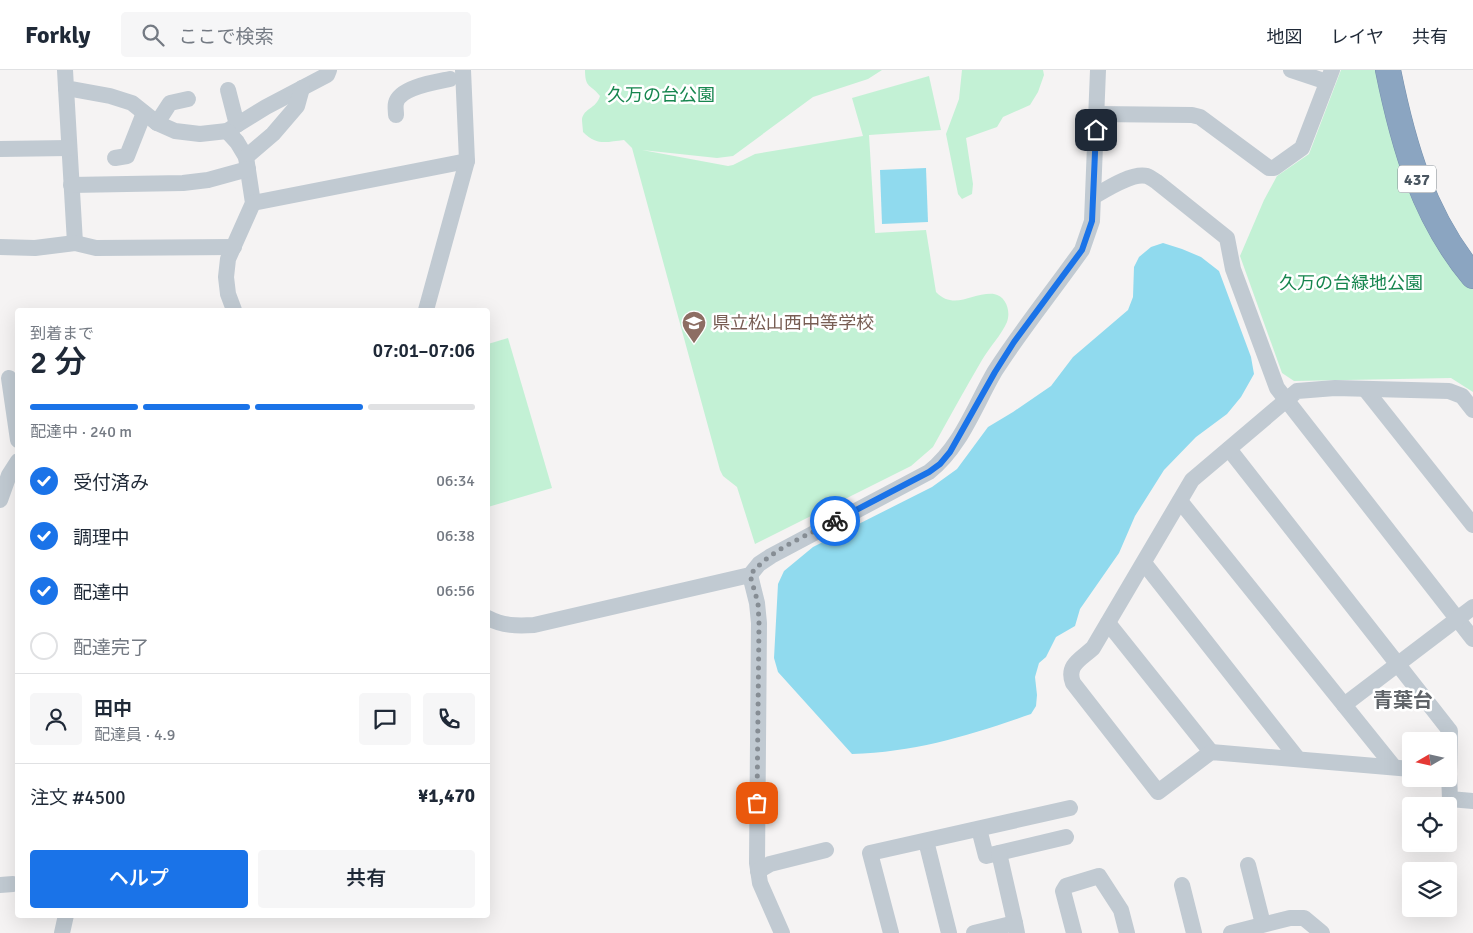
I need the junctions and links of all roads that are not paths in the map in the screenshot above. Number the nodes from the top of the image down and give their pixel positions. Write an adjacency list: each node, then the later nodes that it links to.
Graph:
1 (65, 70): 9 (street)
2 (330, 70): 10 (street)
3 (1098, 70): 13 (street)
4 (1291, 70): 8 (street)
5 (1388, 70): 29 (highway, 437)
6 (1401, 70): 28 (highway, 437)
7 (454, 73): 14 (street); 20 (street)
8 (1330, 76): 13 (street)
9 (66, 88): 15 (street); 17 (street)
10 (302, 88): 16 (street); 21 (street)
11 (228, 90): 16 (street)
12 (188, 99): 15 (street)
13 (1096, 114): 23 (street)
14 (396, 115)
15 (151, 118): 16 (street); 19 (street)
16 (232, 128): 21 (street)
17 (69, 148): 18 (street); 22 (street)
18 (0, 150)
19 (115, 158)
20 (467, 161): 24 (street); 31 (street)
21 (247, 163): 22 (street); 24 (street)
22 (72, 185): 25 (street)
23 (1093, 197): 34 (street); 43 (street)
24 (253, 203): 27 (street)
25 (75, 243): 26 (street); 27 (street)
26 (0, 247)
27 (234, 247): 30 (street)
28 (1473, 253)
29 (1473, 276)
30 (233, 308)
31 (427, 308)
32 (12, 386): 36 (street)
33 (1365, 389): 34 (street); 35 (street); 41 (street)
34 (1286, 400): 37 (street); 46 (street)
35 (1473, 410)
36 (15, 413)
37 (1229, 449): 40 (street); 49 (street)
38 (15, 466): 39 (street)
39 (0, 500)
40 (1180, 501): 42 (street); 50 (street)
41 (1473, 525)
42 (1144, 562): 47 (street); 53 (street)
43 (750, 575): 45 (street); 65 (street)
44 (1473, 607): 46 (street)
45 (490, 619)
46 (1458, 619): 48 (street); 49 (street)
47 (1108, 623): 52 (street); 52 (street)
48 (1473, 639)
49 (1398, 665): 50 (street); 51 (street)
50 (1344, 705): 54 (street)
51 (1450, 732)
52 (1211, 752): 53 (street)
53 (1298, 759): 54 (street)
54 (1394, 767): 55 (street)
55 (1402, 768)
56 (1450, 788): 57 (street)
57 (1473, 801)
58 (1070, 808): 59 (street)
59 (979, 829): 61 (street); 63 (street)
60 (1066, 837): 63 (street)
61 (926, 840): 72 (street); 73 (street)
62 (826, 850): 65 (street)
63 (999, 853): 68 (street)
64 (1248, 865): 69 (street)
65 (758, 871): 71 (street)
66 (1182, 885): 77 (street)
67 (65, 918): 70 (street)
68 (1016, 928): 74 (street)
69 (1261, 928): 78 (street); 79 (street)
70 (62, 933)
71 (782, 933)
72 (891, 933)
73 (949, 933)
74 (974, 933)
75 (1074, 933): 76 (street)
76 (1127, 933)
77 (1194, 933)
78 (1231, 933)
79 (1322, 933)

